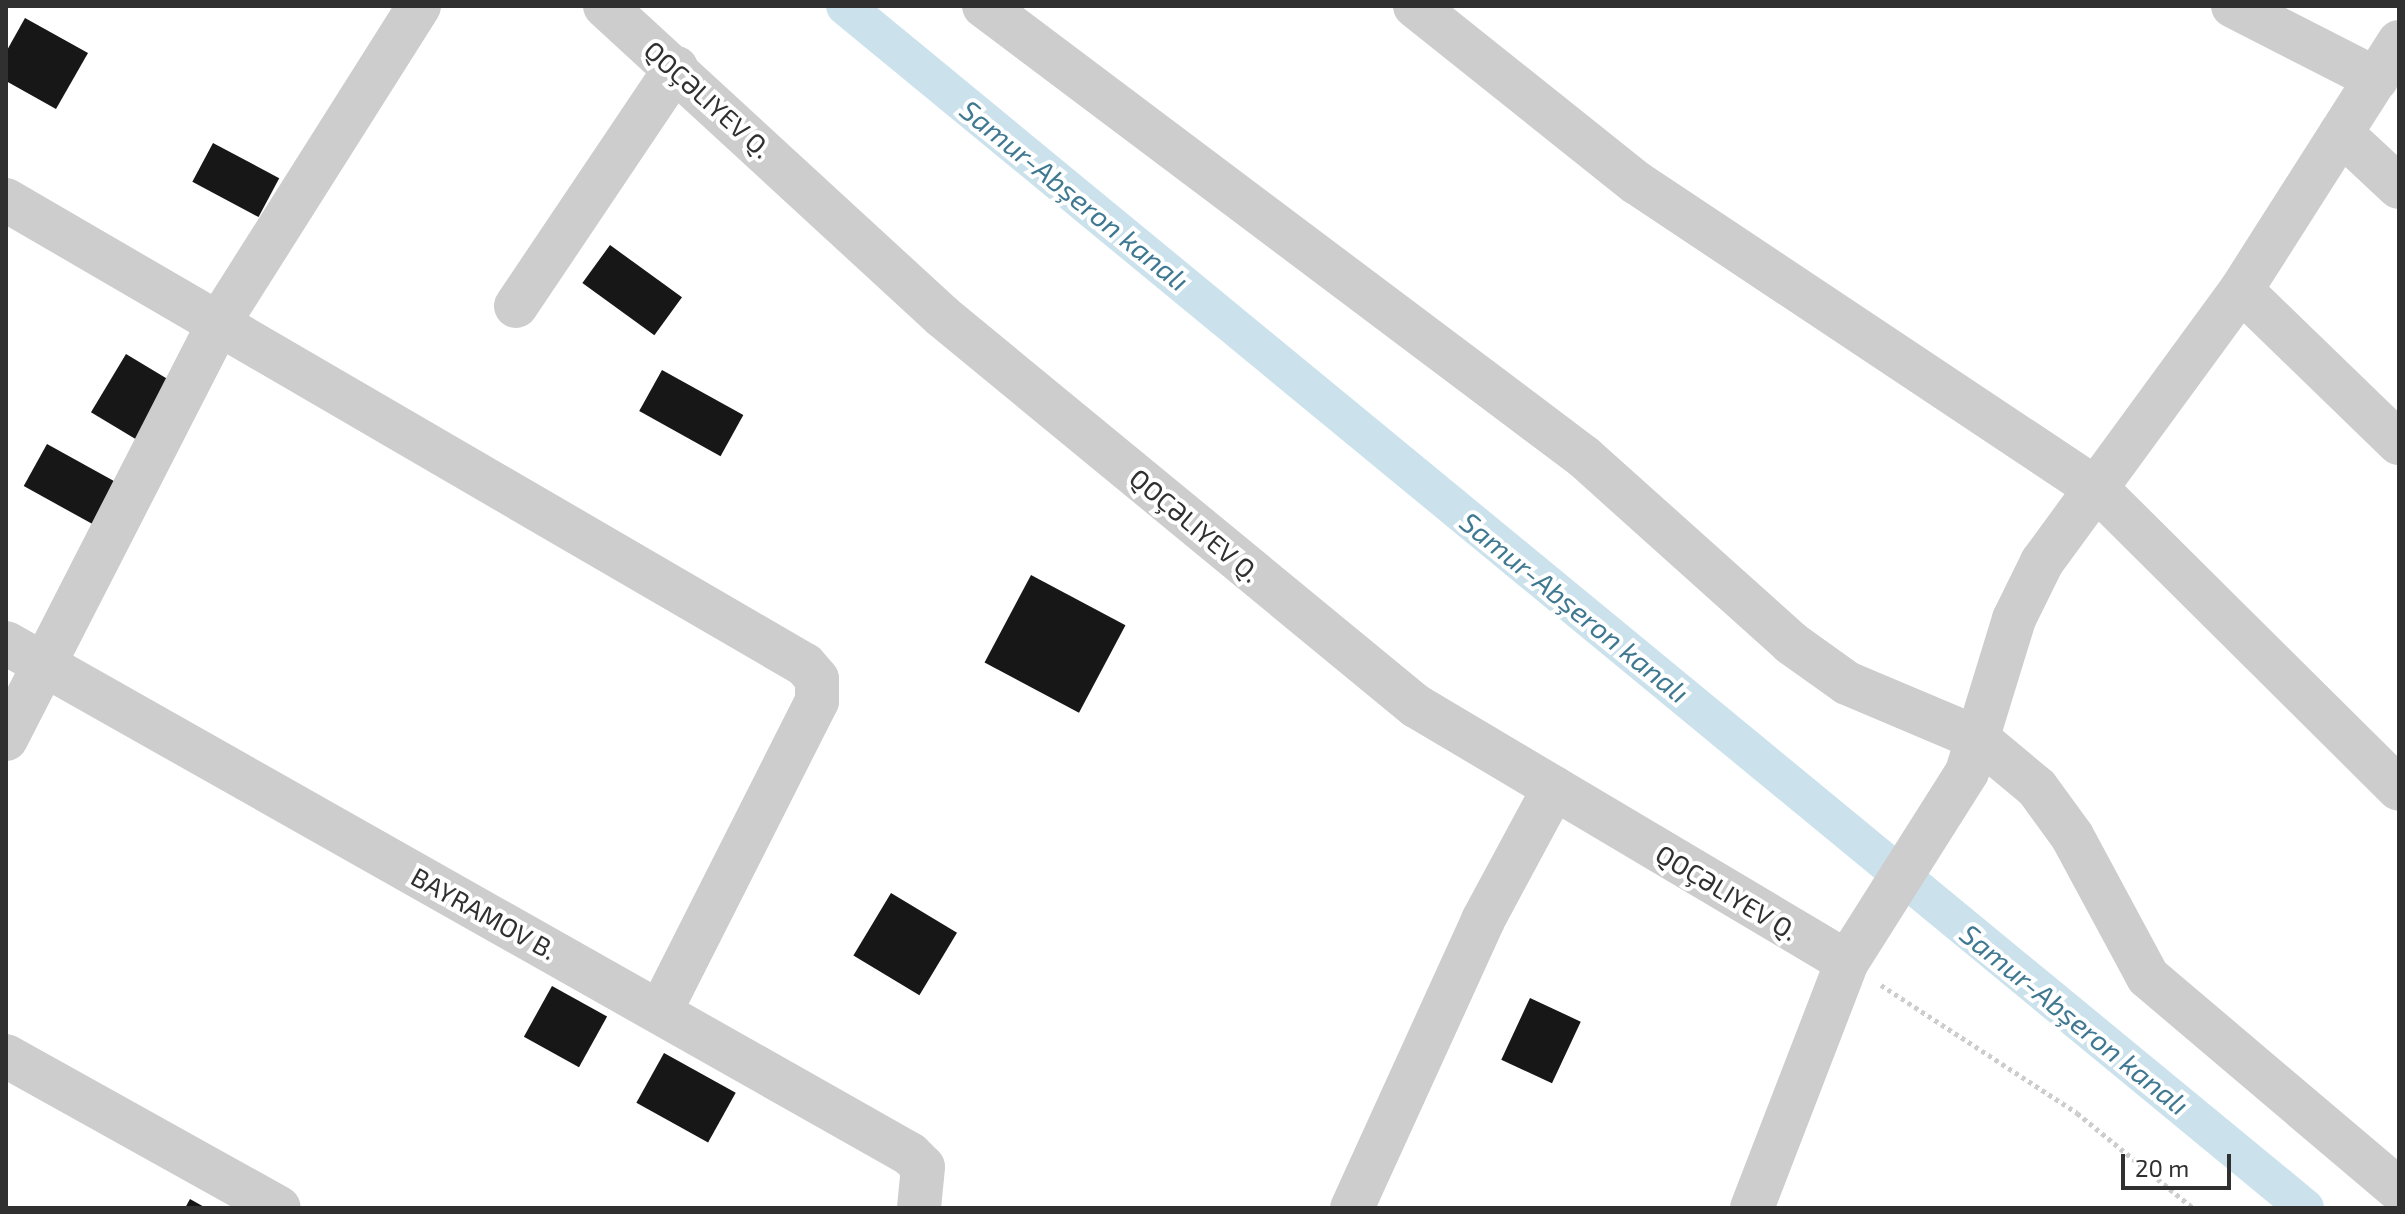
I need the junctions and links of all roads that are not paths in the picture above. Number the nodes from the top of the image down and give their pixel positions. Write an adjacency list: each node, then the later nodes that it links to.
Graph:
1 (419, 6): 14 (street)
2 (605, 6): 7 (street, QOÇƏLIYEV Q.)
3 (984, 6): 19 (street)
4 (1415, 6): 16 (street)
5 (2233, 6): 8 (street)
6 (2399, 42): 8 (street)
7 (676, 68): 13 (street); 21 (street, QOÇƏLIYEV Q.)
8 (2376, 79): 9 (street)
9 (2341, 133): 10 (street); 12 (street)
10 (2399, 187)
11 (6, 200): 14 (street)
12 (2241, 290): 15 (street); 16 (street)
13 (516, 306)
14 (218, 324): 18 (street); 24 (street)
15 (2399, 443)
16 (2098, 490): 19 (street); 22 (street)
17 (6, 643): 18 (street, BAYRAMOV B.)
18 (45, 666): 20 (street); 24 (street, BAYRAMOV B.)
19 (1977, 738): 23 (street); 26 (street)
20 (6, 739)
21 (1554, 788): 23 (street, QOÇƏLIYEV Q.); 29 (street)
22 (2399, 789)
23 (1847, 962): 30 (street)
24 (660, 1012): 28 (street, BAYRAMOV B.)
25 (6, 1056): 27 (street)
26 (2399, 1190)
27 (279, 1208)
28 (919, 1208)
29 (1352, 1208)
30 (1752, 1208)

